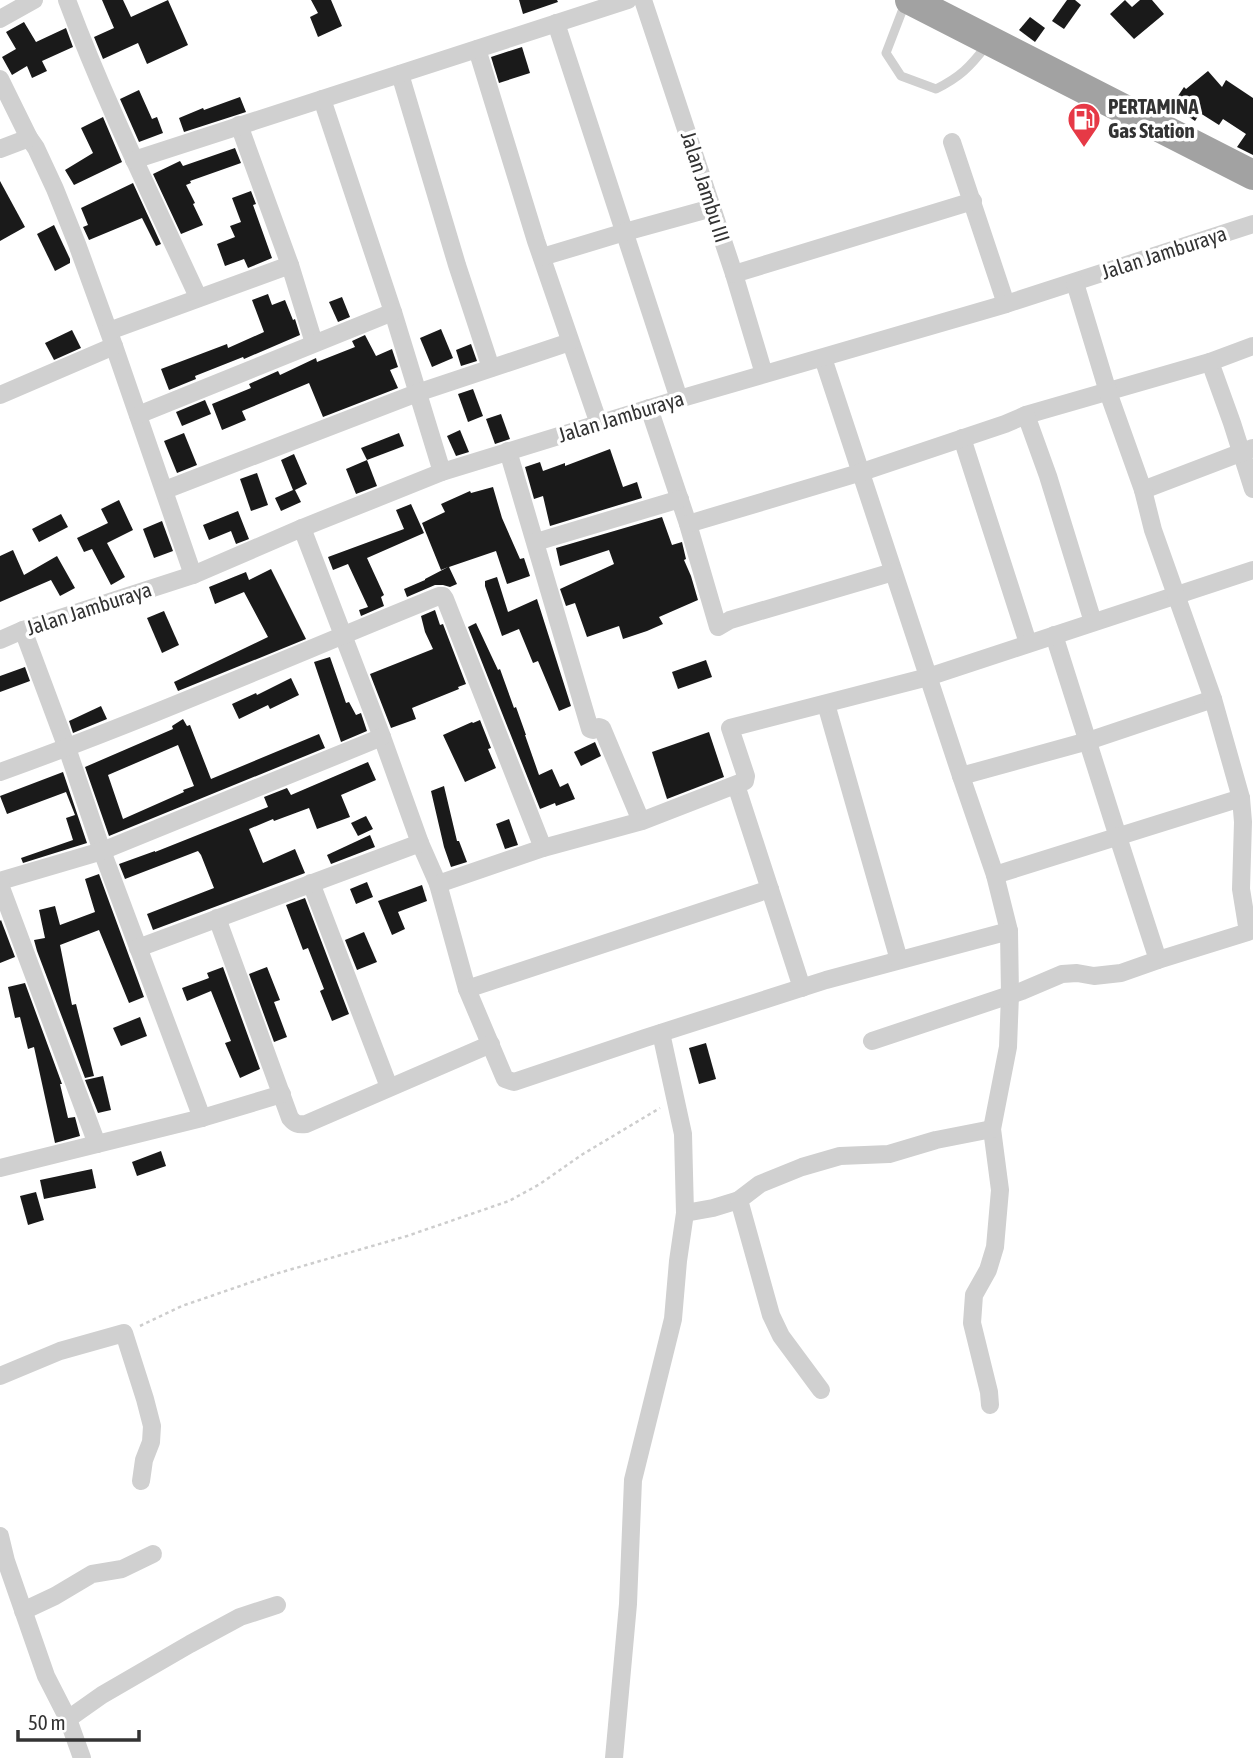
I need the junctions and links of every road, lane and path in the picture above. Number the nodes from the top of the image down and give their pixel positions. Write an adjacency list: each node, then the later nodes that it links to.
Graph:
1 (34, 0): 6 (street)
2 (67, 0): 17 (street)
3 (628, 0): 7 (street)
4 (643, 0): 20 (street, Jalan Jambu III)
5 (908, 0): 8 (highway); 8 (lane)
6 (0, 19)
7 (556, 23): 9 (street); 22 (street)
8 (989, 41): 18 (highway)
9 (477, 49): 10 (street); 23 (street)
10 (400, 74): 12 (street); 36 (street)
11 (0, 79): 14 (street)
12 (322, 100): 13 (street); 29 (street)
13 (239, 125): 17 (street); 24 (street)
14 (29, 138): 16 (street); 30 (street)
15 (952, 142): 19 (street)
16 (0, 149)
17 (134, 160): 27 (street)
18 (1253, 175)
19 (973, 201): 25 (street); 28 (street)
20 (712, 208): 22 (street); 25 (street, Jalan Jambu III)
21 (1253, 224): 26 (street, Jalan Jamburaya)
22 (625, 232): 23 (street); 41 (street)
23 (542, 257): 31 (street)
24 (290, 265): 27 (street); 32 (street)
25 (734, 274): 37 (street, Jalan Jambu III)
26 (1075, 283): 28 (street, Jalan Jamburaya); 38 (street)
27 (198, 297): 30 (street)
28 (1006, 304): 34 (street, Jalan Jamburaya)
29 (393, 312): 32 (street); 39 (street)
30 (112, 339): 40 (street); 43 (street)
31 (570, 342): 36 (street); 45 (street)
32 (314, 343): 43 (street)
33 (1253, 346): 35 (street)
34 (823, 358): 37 (street, Jalan Jamburaya); 50 (street)
35 (1210, 362): 38 (street); 47 (street)
36 (491, 368): 39 (street)
37 (764, 374): 41 (street, Jalan Jamburaya)
38 (1108, 392): 44 (street); 53 (street)
39 (417, 393): 49 (street); 52 (street)
40 (0, 395)
41 (679, 399): 42 (street, Jalan Jamburaya)
42 (649, 408): 45 (street, Jalan Jamburaya); 54 (street)
43 (138, 415): 52 (street)
44 (1026, 415): 46 (street); 62 (street)
45 (599, 424): 48 (street, Jalan Jamburaya)
46 (962, 438): 50 (street); 67 (street)
47 (1247, 450): 51 (street); 53 (street)
48 (508, 452): 49 (street, Jalan Jamburaya); 57 (street)
49 (442, 472): 56 (street, Jalan Jamburaya)
50 (862, 472): 55 (street); 59 (street)
51 (1253, 489)
52 (165, 490): 60 (street)
53 (1143, 490): 61 (street)
54 (680, 499): 55 (street); 57 (street)
55 (688, 524): 59 (street)
56 (302, 527): 60 (street, Jalan Jamburaya); 64 (street)
57 (536, 542): 78 (street)
58 (1253, 570): 61 (street)
59 (893, 572): 68 (street)
60 (193, 575): 63 (street, Jalan Jamburaya)
61 (1176, 595): 62 (street); 69 (street)
62 (1093, 622): 65 (street)
63 (23, 630): 66 (street, Jalan Jamburaya); 73 (street)
64 (342, 635): 71 (street); 73 (street); 81 (street)
65 (1054, 635): 67 (street); 72 (street)
66 (0, 640)
67 (1027, 643): 68 (street)
68 (928, 677): 70 (street); 75 (street)
69 (1213, 699): 72 (street); 77 (street)
70 (826, 704): 76 (street); 92 (street)
71 (382, 737): 80 (street); 82 (street)
72 (1088, 741): 75 (street); 79 (street)
73 (67, 748): 74 (street); 82 (street)
74 (0, 772)
75 (961, 776): 83 (street)
76 (736, 785): 78 (street); 87 (street)
77 (1241, 798): 79 (street); 90 (street)
78 (641, 821): 81 (street)
79 (1118, 837): 83 (street); 93 (street)
80 (420, 842): 85 (street); 86 (street)
81 (543, 848): 86 (street)
82 (102, 851): 84 (street); 91 (street)
83 (995, 875): 89 (street)
84 (0, 883): 105 (street)
85 (311, 883): 88 (street); 100 (street)
86 (438, 884): 95 (street)
87 (770, 890): 94 (street); 95 (street)
88 (217, 918): 91 (street); 101 (street)
89 (1009, 931): 92 (street); 96 (street)
90 (1250, 932): 93 (street)
91 (138, 948): 103 (street)
92 (899, 960): 94 (street)
93 (1158, 960): 96 (street)
94 (802, 988): 97 (street)
95 (467, 989): 99 (street)
96 (1010, 995): 98 (street); 104 (street)
97 (660, 1033): 99 (street); 102 (street)
98 (872, 1041)
99 (491, 1044): 100 (street)
100 (389, 1087): 101 (street)
101 (282, 1094): 103 (street)
102 (675, 1100): 108 (street); 109 (path)
103 (202, 1118): 105 (street)
104 (992, 1129): 107 (street); 112 (street)
105 (97, 1144): 106 (street)
106 (0, 1168)
107 (739, 1200): 108 (street); 111 (street)
108 (685, 1213): 120 (street)
109 (124, 1333): 110 (street); 113 (street)
110 (0, 1377)
111 (821, 1390)
112 (990, 1405)
113 (141, 1481)
114 (0, 1536): 117 (street)
115 (153, 1553): 117 (street)
116 (277, 1605): 118 (street)
117 (23, 1611): 118 (street)
118 (68, 1719): 119 (street)
119 (82, 1758)
120 (614, 1758)

